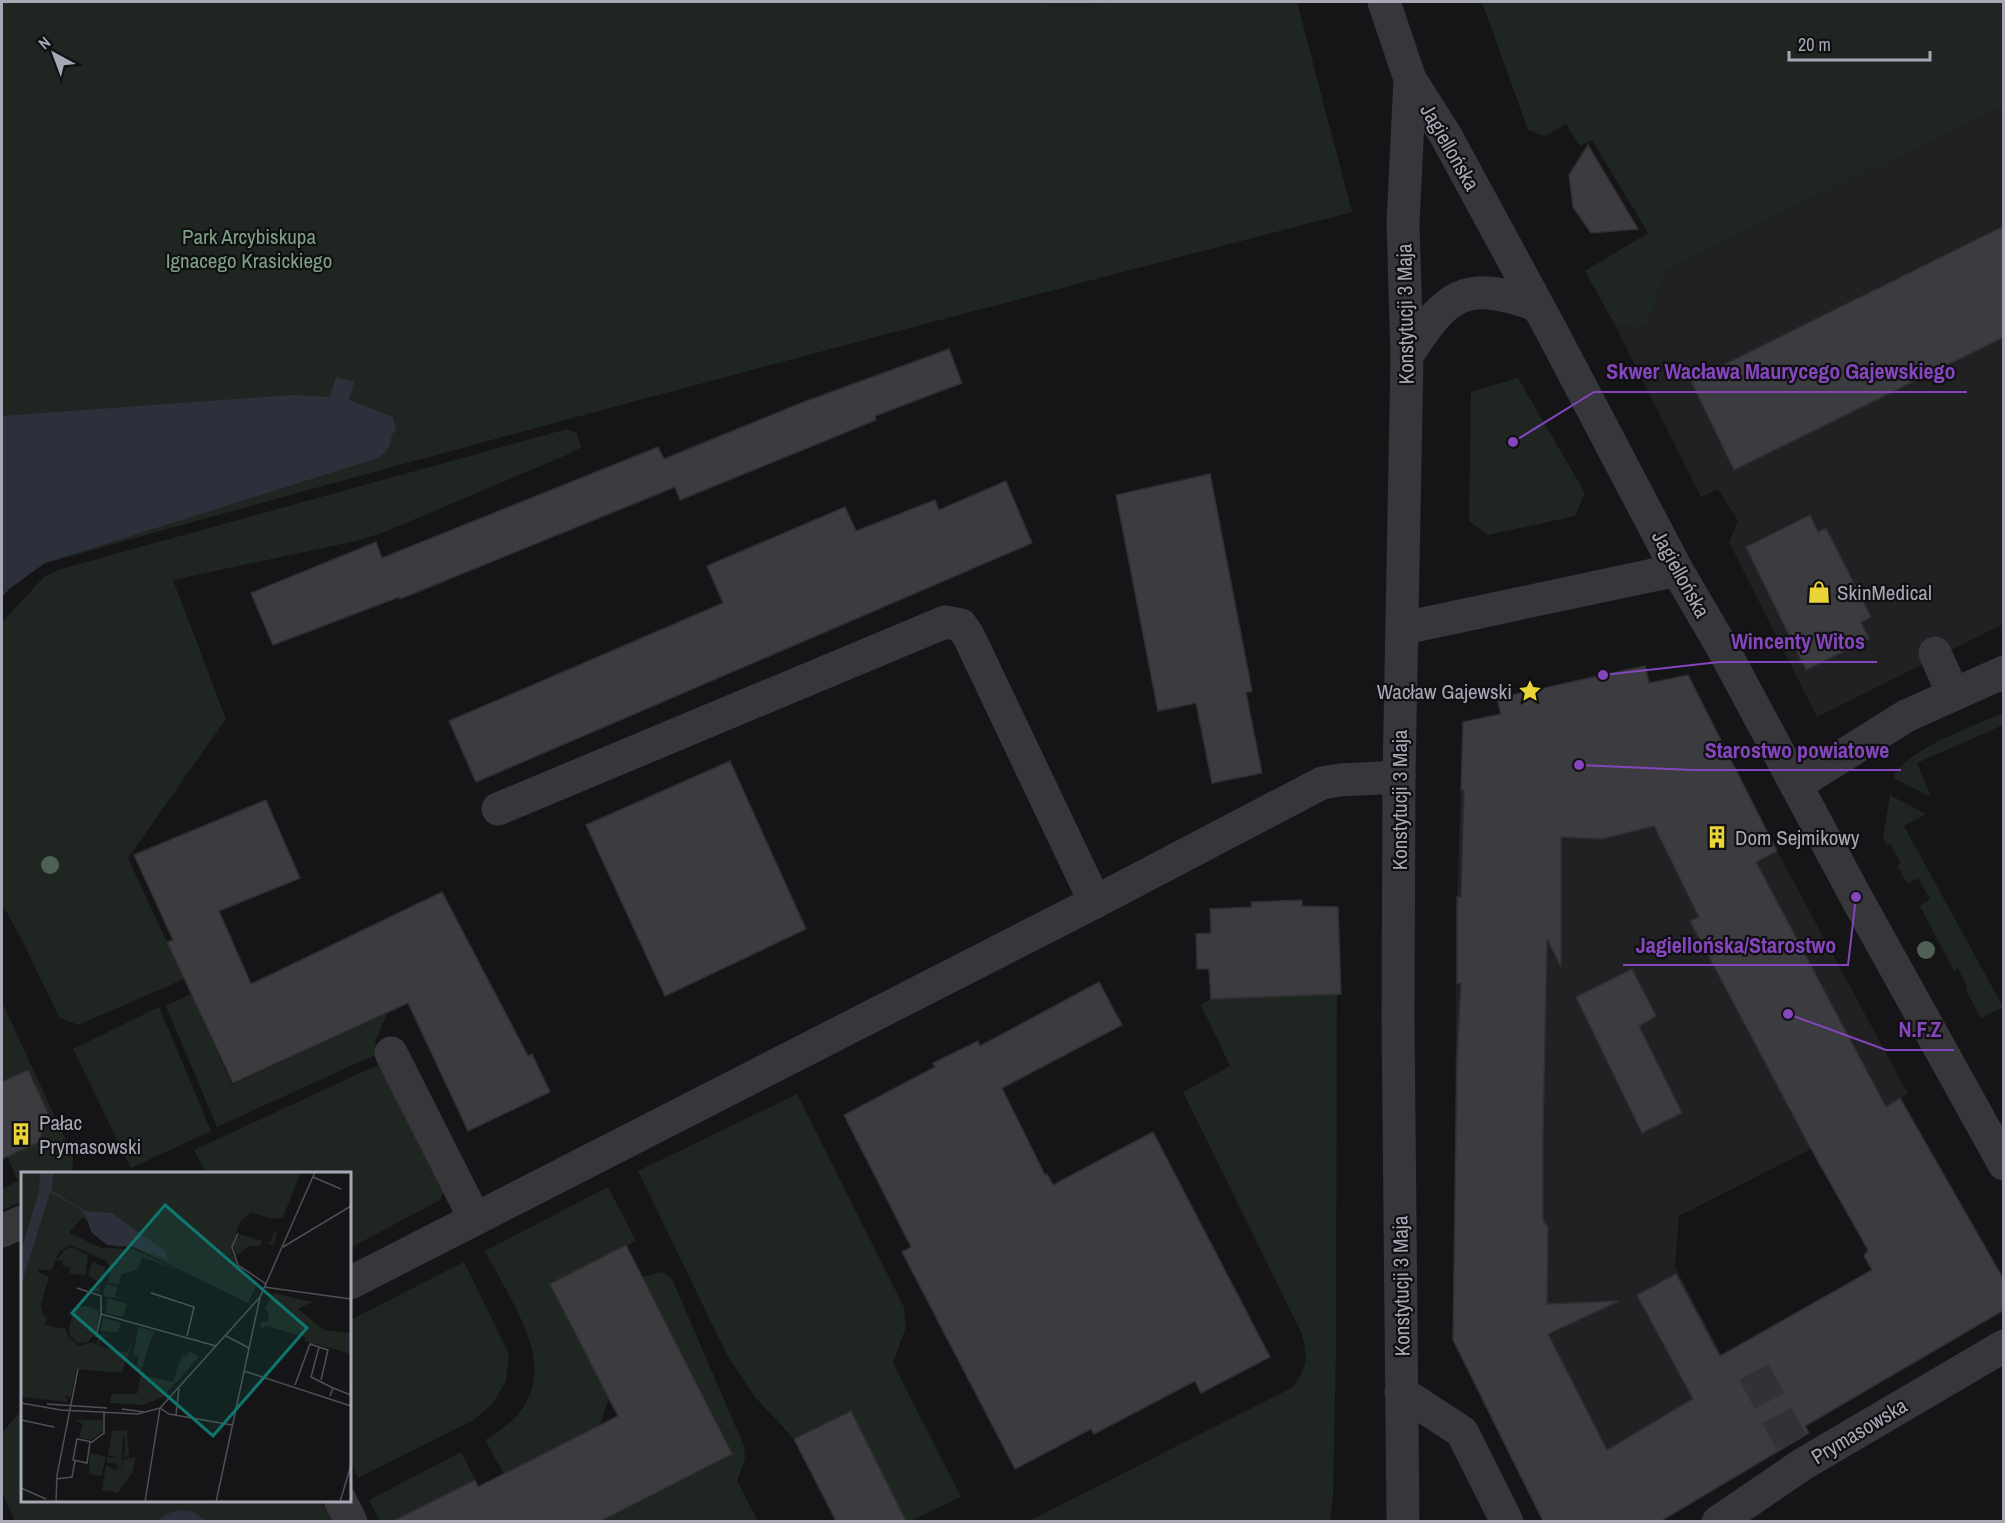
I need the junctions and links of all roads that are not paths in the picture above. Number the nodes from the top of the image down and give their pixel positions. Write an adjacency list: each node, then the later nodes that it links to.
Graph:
1 (1384, 2): 2 (street)
2 (1410, 79): 3 (street, Jagiellońska); 4 (street, Konstytucji 3 Maja)
3 (1536, 305): 4 (street); 5 (street, Jagiellońska)
4 (1407, 356): 6 (street, Konstytucji 3 Maja)
5 (1677, 570): 6 (street); 11 (street, Jagiellońska)
6 (1404, 628): 10 (street, Konstytucji 3 Maja)
7 (1935, 653): 9 (street)
8 (2004, 672): 9 (street)
9 (1953, 694): 11 (street)
10 (1399, 777): 13 (street); 21 (street, Konstytucji 3 Maja)
11 (1796, 785): 15 (street, Jagiellońska)
12 (498, 809): 13 (street)
13 (1095, 902): 16 (street)
14 (391, 1053): 16 (street)
15 (2004, 1164)
16 (476, 1219): 19 (street)
17 (21, 1222): 18 (street)
18 (2, 1231)
19 (351, 1282)
20 (2004, 1346): 26 (street, Prymasowska)
21 (1401, 1392): 24 (street, Konstytucji 3 Maja); 25 (street)
22 (341, 1502): 23 (street)
23 (351, 1521)
24 (1403, 1521)
25 (1508, 1521)
26 (1718, 1521)

